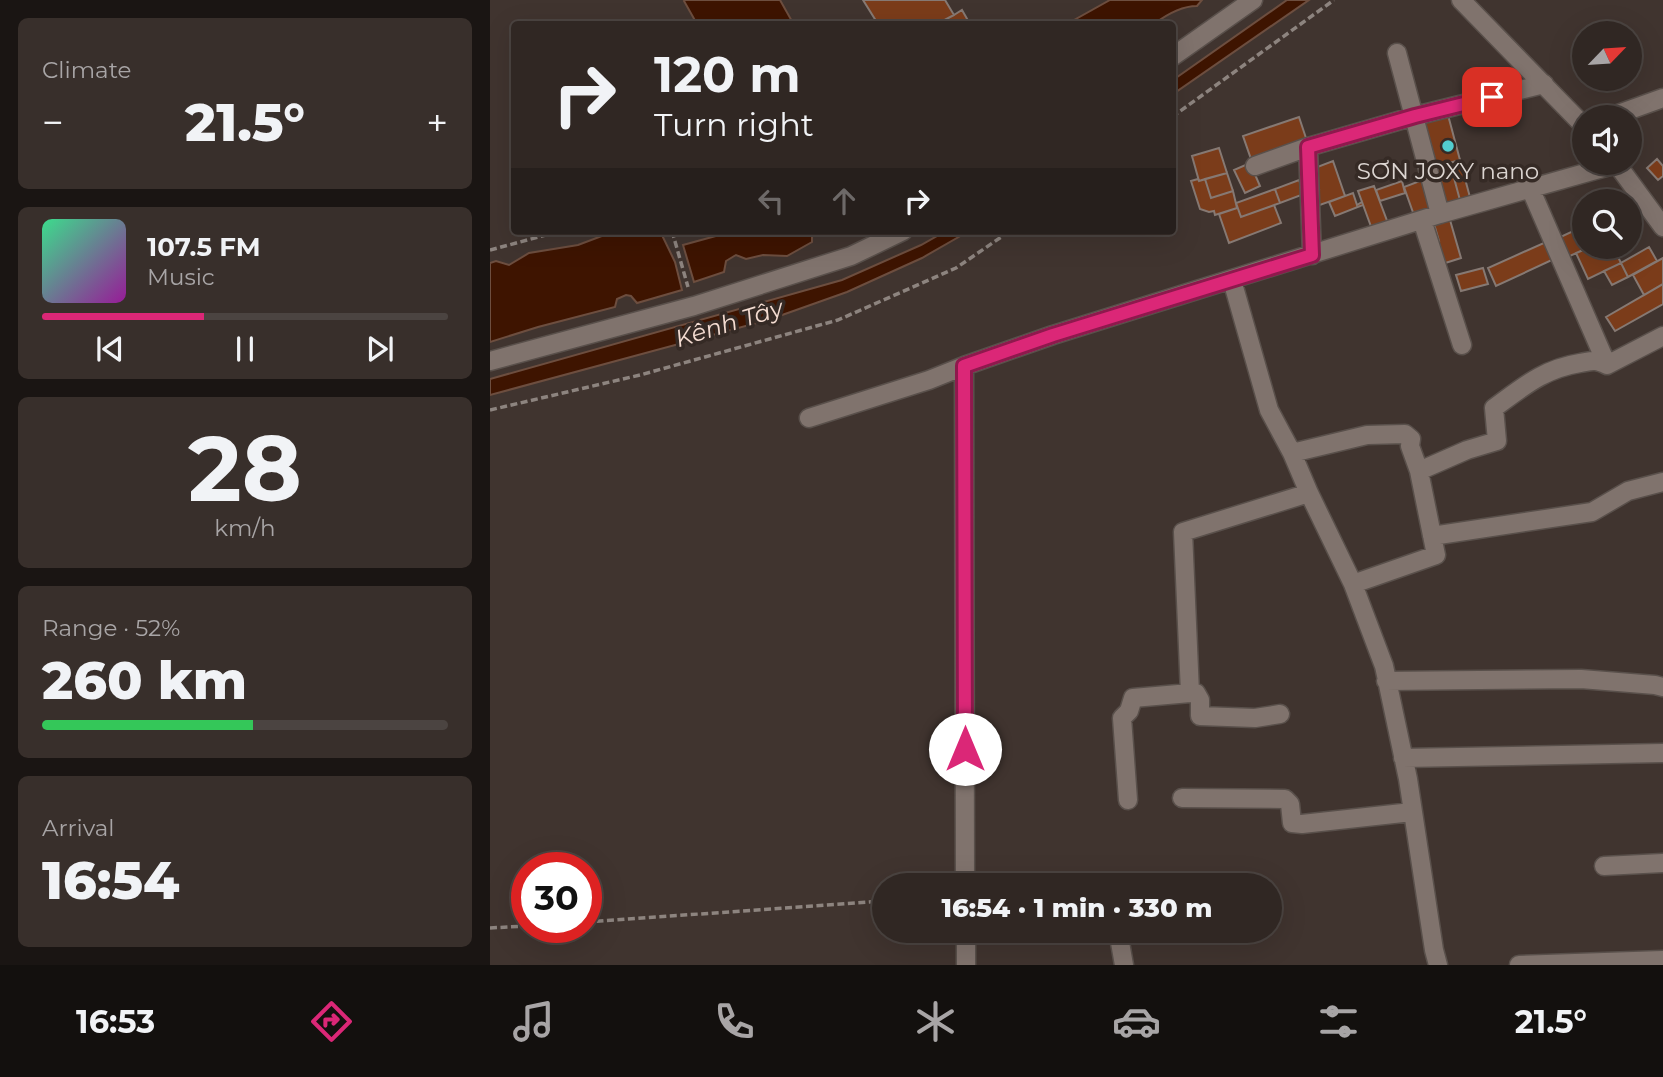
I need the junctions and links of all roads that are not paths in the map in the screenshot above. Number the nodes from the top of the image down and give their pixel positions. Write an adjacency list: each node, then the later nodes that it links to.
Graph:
1 (1252, 0): 4 (street)
2 (1461, 0): 5 (street)
3 (1397, 53): 9 (street)
4 (1176, 54)
5 (1544, 84): 8 (street); 9 (street)
6 (1663, 98): 7 (street)
7 (1642, 106)
8 (1572, 113)
9 (1415, 116): 10 (street); 15 (street)
10 (1308, 147): 11 (street); 19 (street)
11 (1255, 166)
12 (1579, 175): 14 (street)
13 (1626, 175): 17 (street)
14 (1531, 190): 15 (street); 24 (street)
15 (1440, 214): 16 (street)
16 (1422, 220): 19 (street); 22 (street)
17 (1663, 227)
18 (895, 235): 23 (street)
19 (1312, 255): 20 (street)
20 (1232, 280): 25 (street); 27 (street)
21 (1663, 336): 24 (street)
22 (1462, 345)
23 (490, 361)
24 (1607, 365): 28 (street)
25 (964, 366): 26 (street); 44 (street)
26 (809, 418)
27 (1292, 453): 28 (street); 30 (street)
28 (1419, 471): 31 (street)
29 (1663, 482): 31 (street)
30 (1309, 493): 32 (street); 35 (street)
31 (1432, 536): 32 (street)
32 (1353, 584): 33 (street)
33 (1386, 681): 34 (street); 38 (street)
34 (1663, 687)
35 (1190, 693): 36 (street); 40 (street)
36 (1280, 714)
37 (1663, 753): 38 (street)
38 (1403, 758): 41 (street)
39 (1182, 798): 41 (street)
40 (1128, 800)
41 (1412, 812): 50 (street)
42 (1663, 863): 43 (street)
43 (1604, 866)
44 (965, 873)
45 (966, 943): 48 (street)
46 (1120, 943): 49 (street)
47 (1663, 960): 51 (street)
48 (966, 965)
49 (1124, 965)
50 (1438, 965)
51 (1519, 965)

